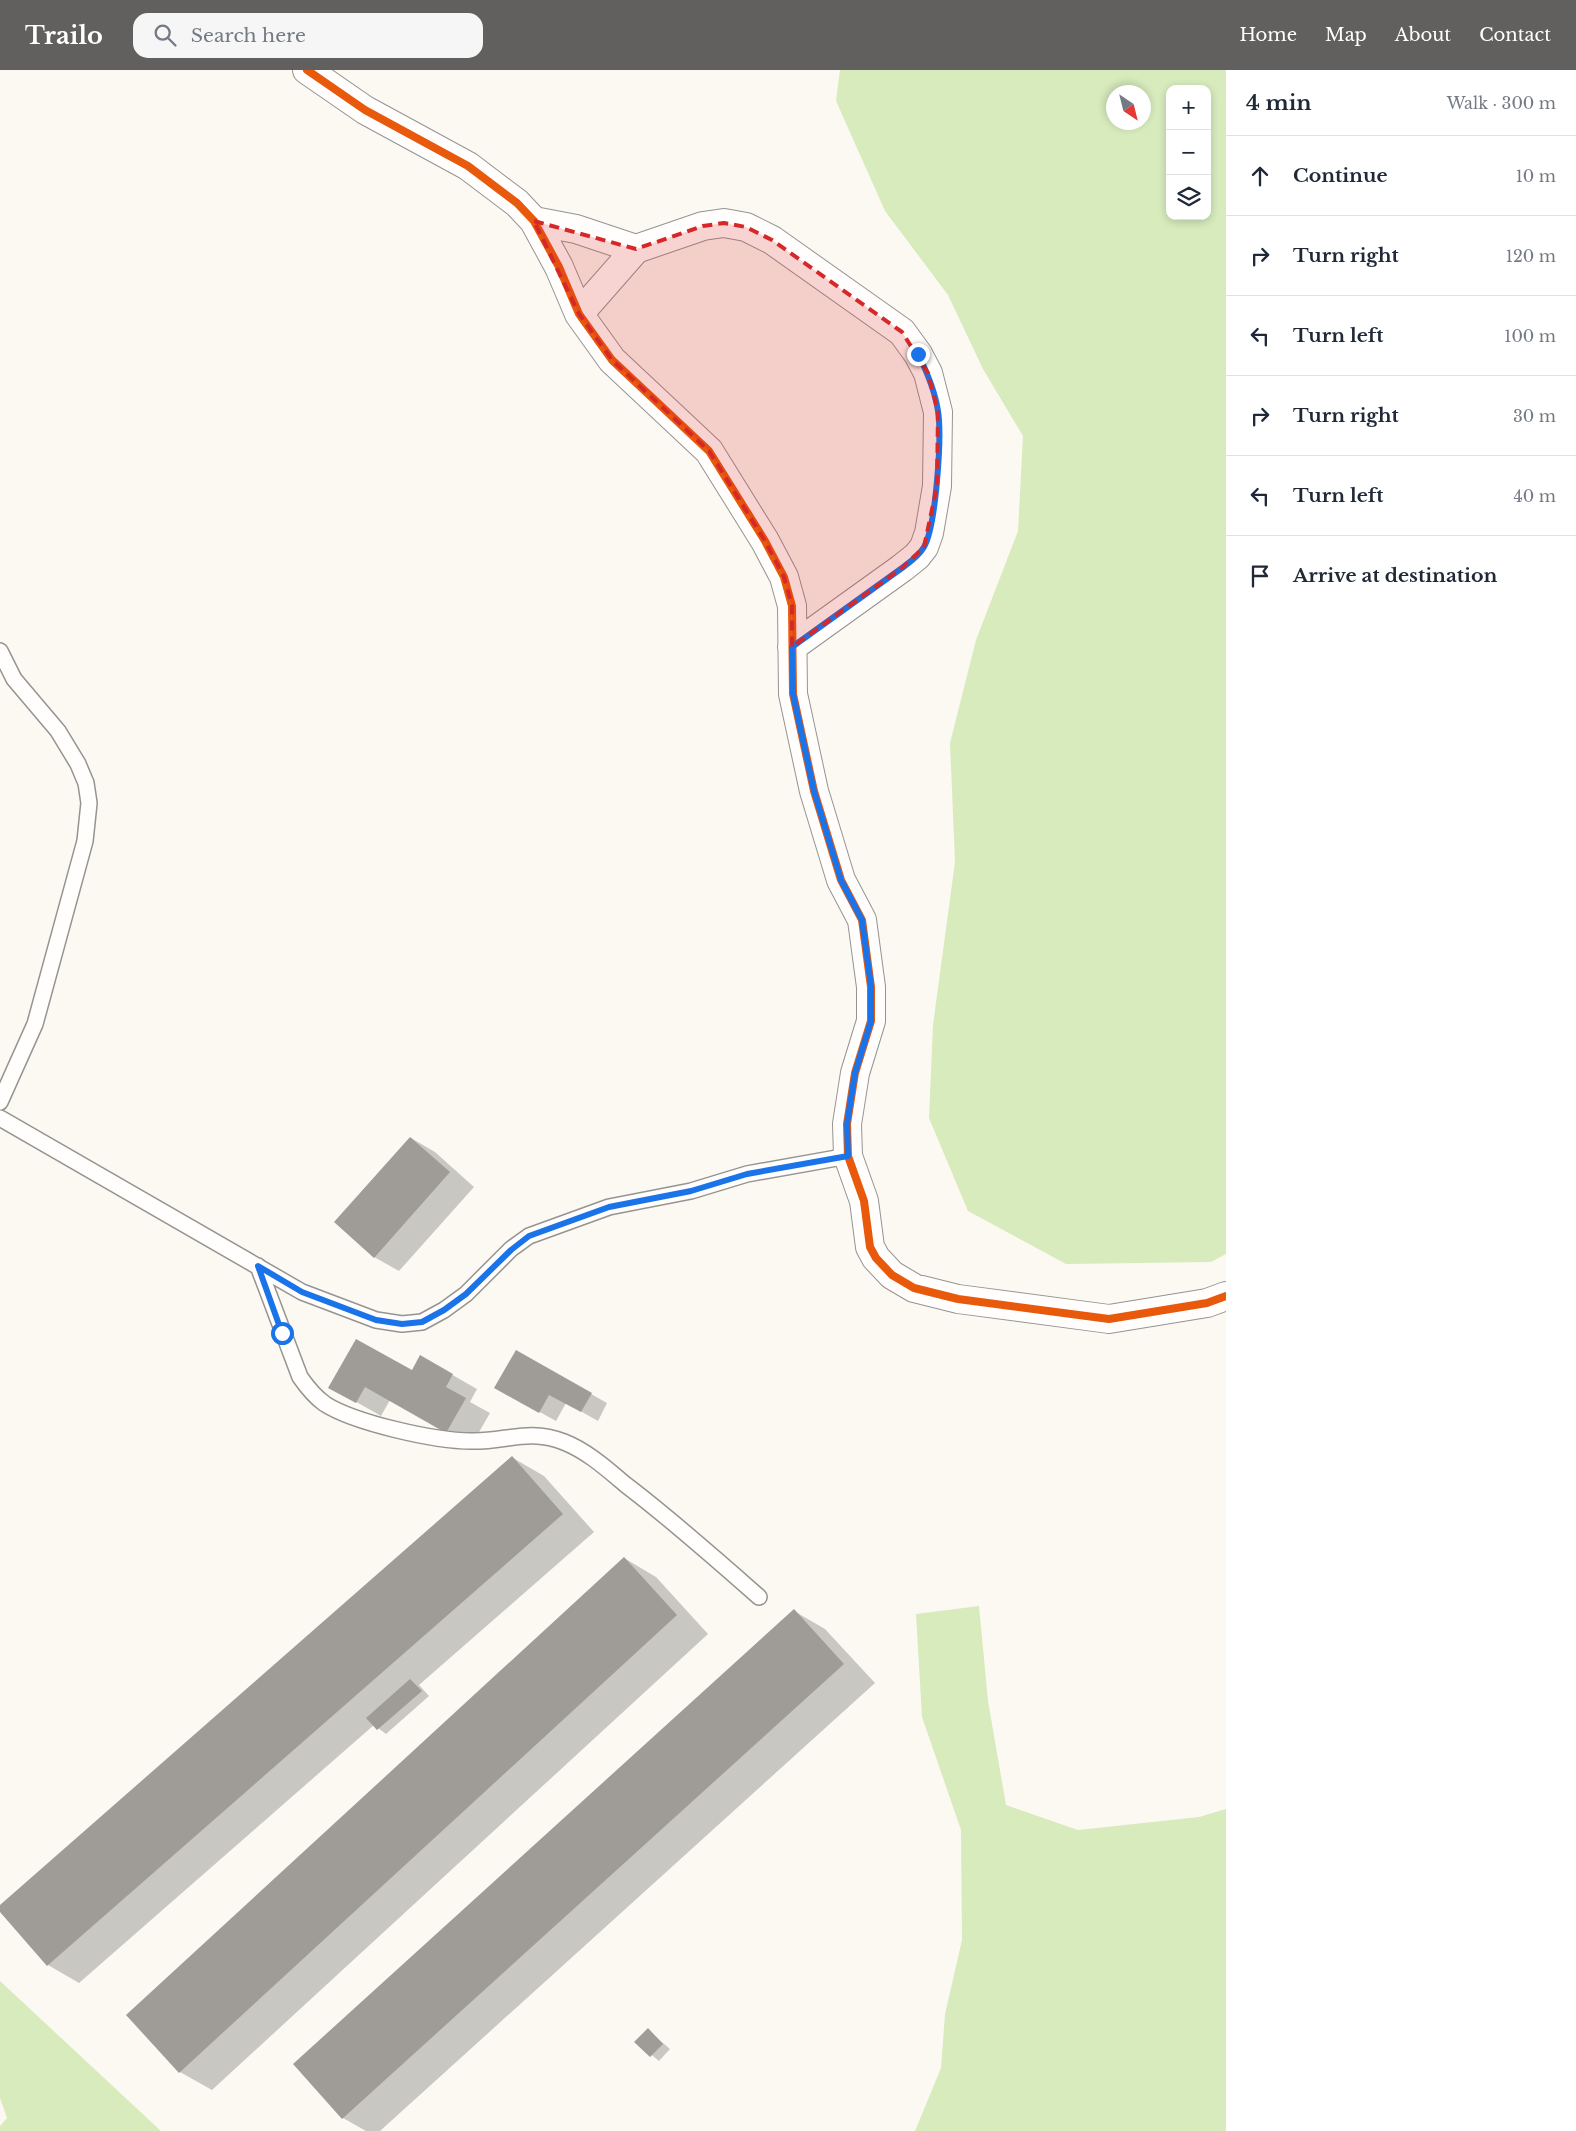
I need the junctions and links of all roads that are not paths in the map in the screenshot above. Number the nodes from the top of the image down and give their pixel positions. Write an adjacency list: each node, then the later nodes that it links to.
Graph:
1 (307, 70): 2 (street)
2 (534, 220): 3 (street); 4 (street)
3 (636, 249): 4 (street); 5 (street)
4 (579, 314): 5 (street)
5 (792, 647): 9 (street)
6 (0, 650): 7 (lane)
7 (0, 1102)
8 (0, 1118): 10 (lane)
9 (848, 1156): 10 (lane); 11 (street)
10 (258, 1266): 12 (lane)
11 (1226, 1296)
12 (760, 1597)

